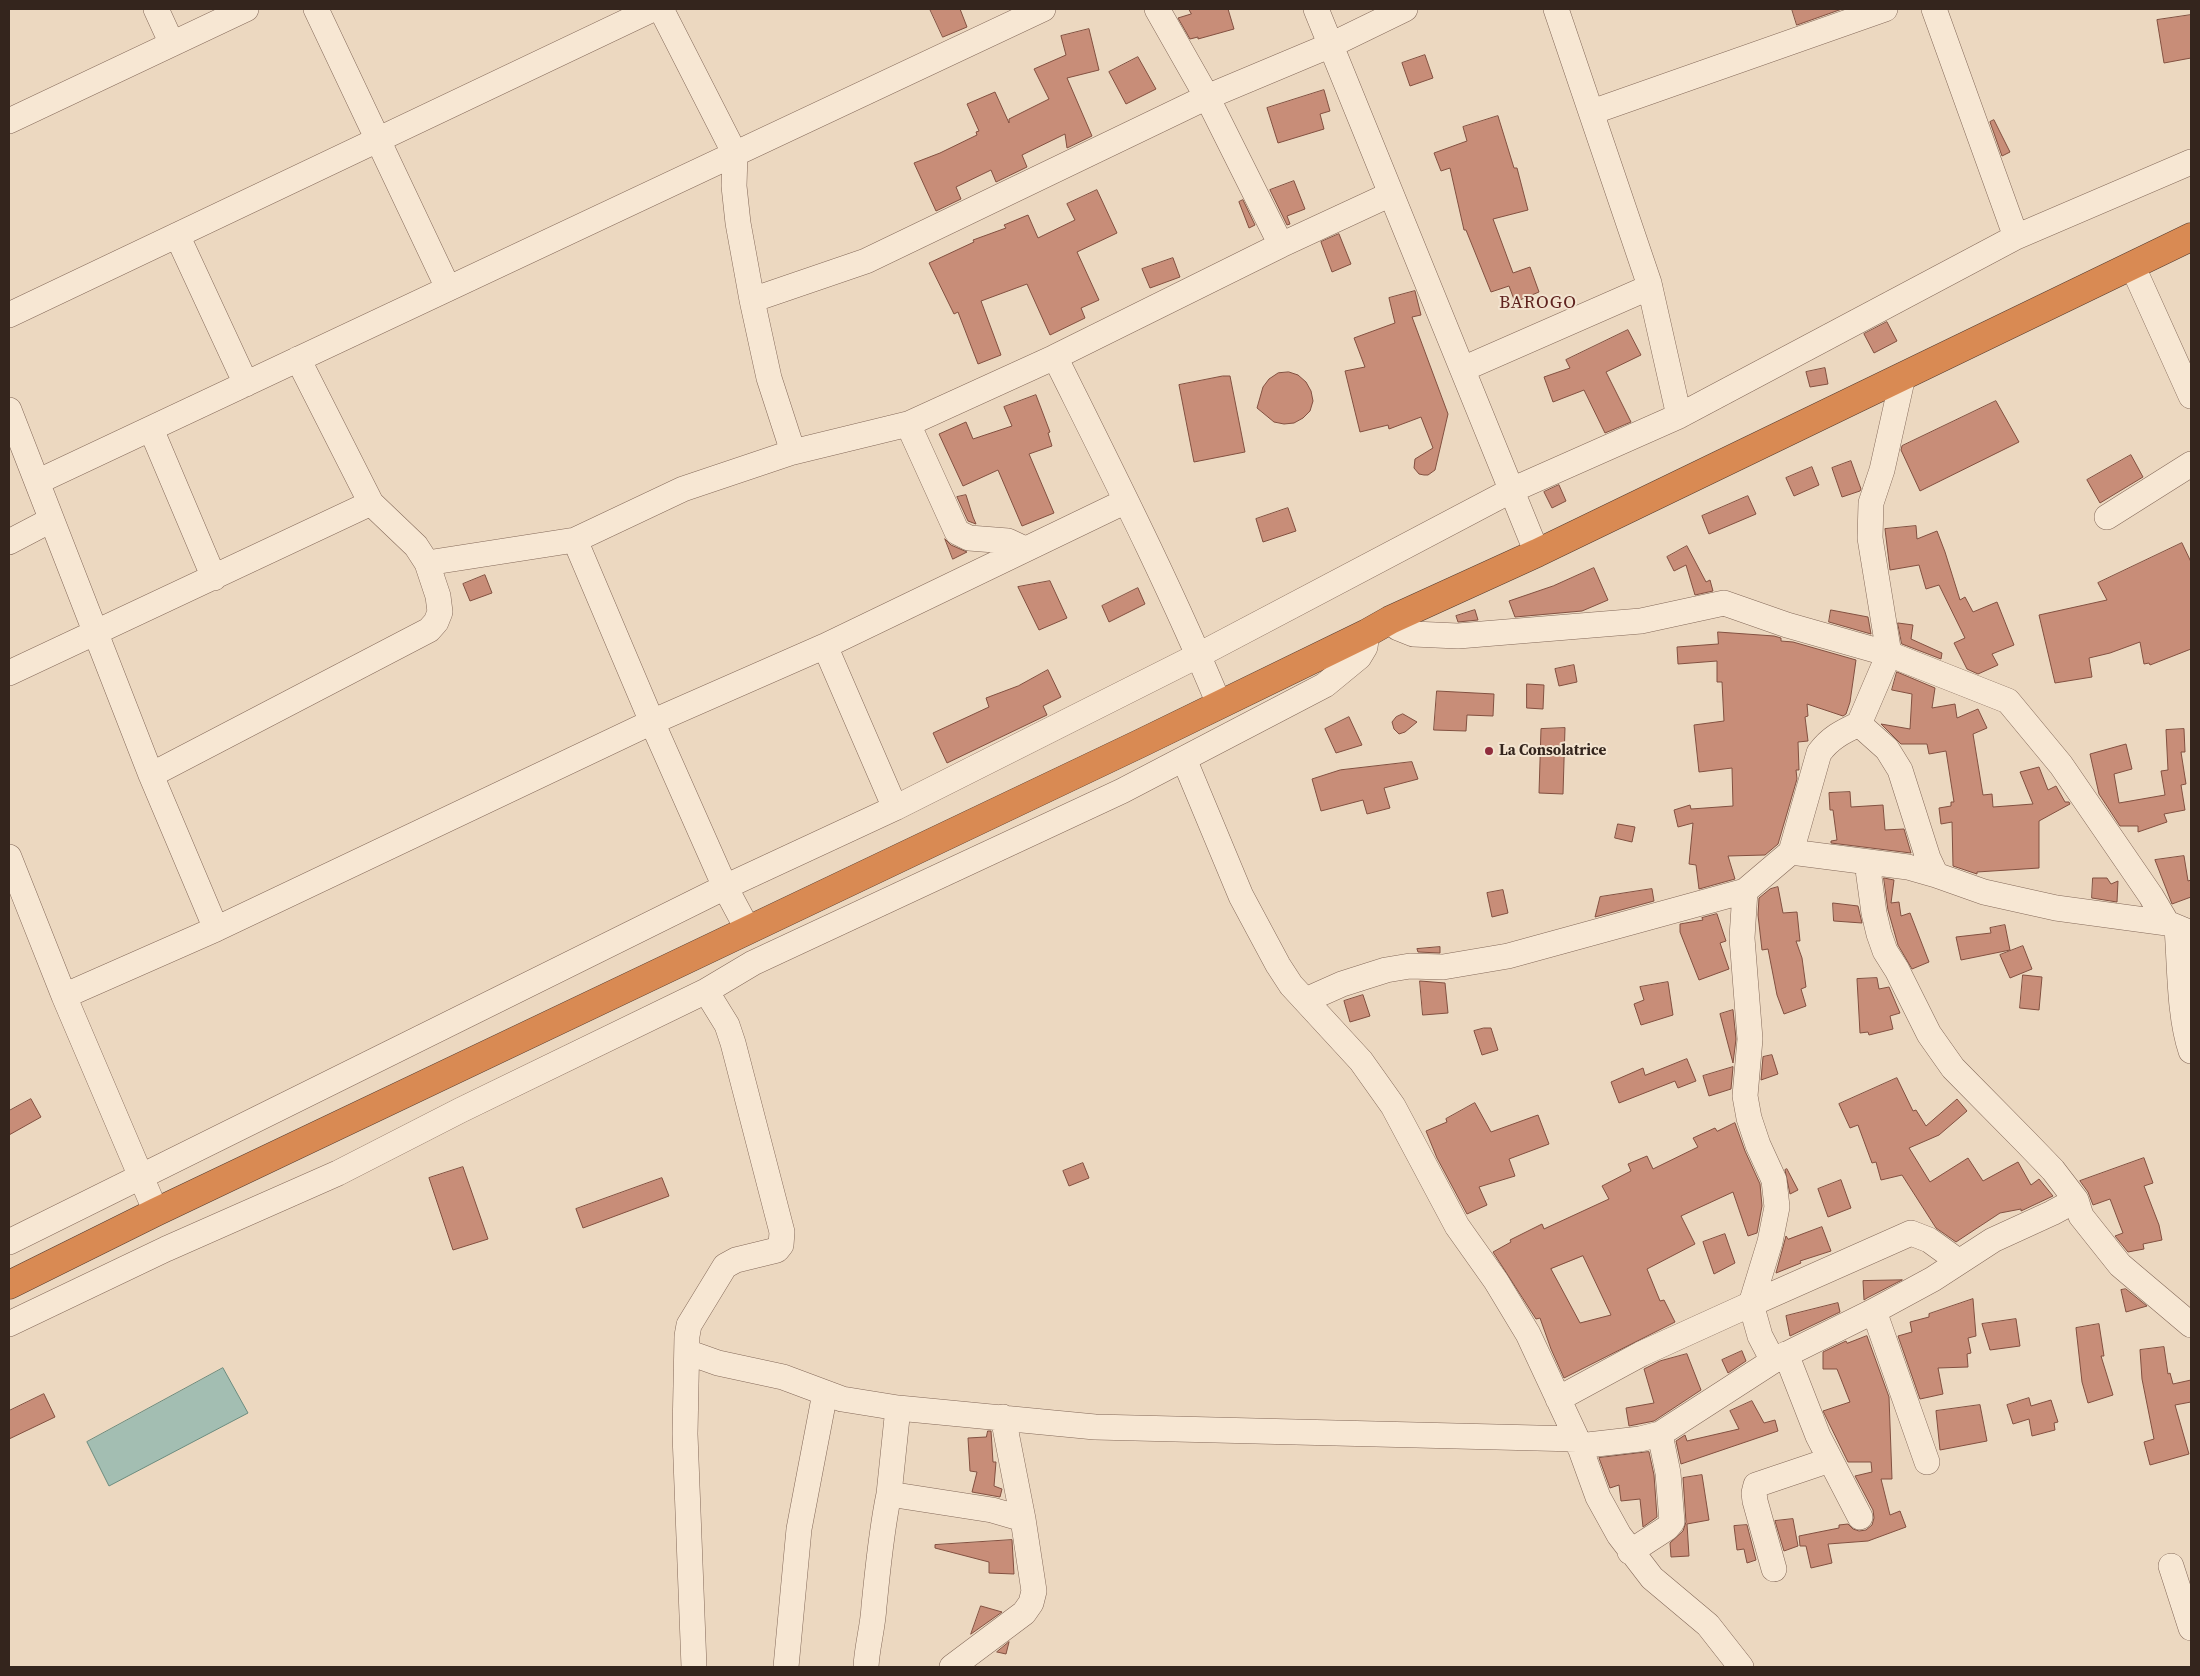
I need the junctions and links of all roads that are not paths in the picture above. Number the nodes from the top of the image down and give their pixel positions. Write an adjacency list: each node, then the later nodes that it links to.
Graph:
1 (156, 9): 13 (street)
2 (246, 9): 13 (street)
3 (316, 9): 18 (street)
4 (654, 9): 18 (street)
5 (661, 9): 19 (street)
6 (1043, 9): 19 (street)
7 (1157, 9): 15 (street)
8 (1316, 9): 14 (street)
9 (1405, 9): 14 (street)
10 (1556, 9): 16 (street)
11 (1885, 9): 16 (street)
12 (1934, 9): 24 (street)
13 (172, 44): 17 (street)
14 (1332, 45): 15 (street); 21 (street)
15 (1207, 97): 25 (street); 29 (street)
16 (1592, 112): 27 (street)
17 (9, 121)
18 (377, 140): 22 (street); 28 (street)
19 (735, 154): 28 (street); 29 (street)
20 (2191, 162): 24 (street)
21 (1391, 194): 25 (street); 33 (street)
22 (177, 236): 30 (street); 35 (street)
23 (2191, 237): 26 (highway)
24 (2016, 238): 38 (street)
25 (1281, 245): 31 (street)
26 (2132, 265): 34 (highway); 36 (street)
27 (1650, 287): 33 (street); 38 (street)
28 (448, 288): 32 (street)
29 (752, 300): 41 (street)
30 (9, 315)
31 (1056, 357): 39 (street); 45 (street)
32 (298, 359): 35 (street); 46 (street)
33 (1462, 369): 44 (street)
34 (1903, 376): 52 (highway); 58 (street)
35 (246, 384): 40 (street)
36 (2191, 396)
37 (9, 410): 43 (street)
38 (1679, 416): 44 (street)
39 (908, 424): 41 (street); 51 (street)
40 (151, 429): 43 (street); 54 (street)
41 (793, 452): 49 (street)
42 (2191, 464): 47 (street)
43 (37, 482): 48 (street)
44 (1512, 490): 52 (street); 59 (street)
45 (1126, 501): 51 (street); 59 (street)
46 (372, 503): 53 (street); 54 (street)
47 (2107, 517)
48 (51, 520): 50 (street); 56 (street)
49 (576, 540): 53 (street); 62 (street)
50 (9, 542)
51 (1025, 549): 57 (street)
52 (1537, 553): 55 (highway)
53 (426, 563): 65 (street)
54 (214, 578): 56 (street)
55 (1378, 626): 58 (street); 61 (highway); 64 (street)
56 (95, 634): 60 (street); 65 (street)
57 (825, 646): 62 (street); 66 (street)
58 (1889, 654): 63 (street); 73 (street)
59 (1199, 655): 61 (street); 66 (street)
60 (9, 673)
61 (1219, 704): 75 (highway)
62 (652, 722): 71 (street); 74 (street)
63 (1859, 724): 67 (street); 70 (street)
64 (1184, 759): 76 (street); 78 (street)
65 (151, 776): 74 (street)
66 (895, 808): 71 (street)
67 (1791, 852): 69 (street); 72 (street)
68 (9, 856): 77 (street)
69 (1867, 862): 70 (street); 81 (street)
70 (1936, 875): 73 (street)
71 (725, 887): 75 (street); 80 (street)
72 (1745, 891): 78 (street); 86 (street)
73 (2178, 928): 79 (street)
74 (216, 929): 77 (street)
75 (748, 930): 82 (highway)
76 (706, 991): 88 (street); 90 (street)
77 (64, 996): 80 (street)
78 (1306, 1000): 93 (street)
79 (2191, 1051)
80 (142, 1177): 82 (street); 83 (street)
81 (2076, 1200): 84 (street); 89 (street)
82 (156, 1212): 85 (highway)
83 (9, 1242)
84 (1958, 1261): 86 (street); 87 (street)
85 (9, 1285)
86 (1751, 1304): 91 (street); 93 (street)
87 (1874, 1311): 91 (street); 99 (street)
88 (9, 1324)
89 (2191, 1325)
90 (687, 1352): 92 (street); 107 (street)
91 (1780, 1357): 96 (street); 98 (street)
92 (825, 1393): 94 (street); 108 (street)
93 (1558, 1399): 97 (street)
94 (898, 1408): 95 (street); 100 (street)
95 (1003, 1417): 97 (street); 102 (street)
96 (1660, 1434): 97 (street); 103 (street)
97 (1578, 1443): 103 (street)
98 (1830, 1460): 101 (street); 105 (street)
99 (1927, 1462)
100 (889, 1494): 102 (street); 109 (street)
101 (1860, 1517)
102 (1023, 1519): 110 (street)
103 (1630, 1552): 111 (street)
104 (2172, 1566): 106 (street)
105 (1774, 1569)
106 (2191, 1628)
107 (694, 1667)
108 (786, 1667)
109 (866, 1667)
110 (952, 1667)
111 (1740, 1667)

